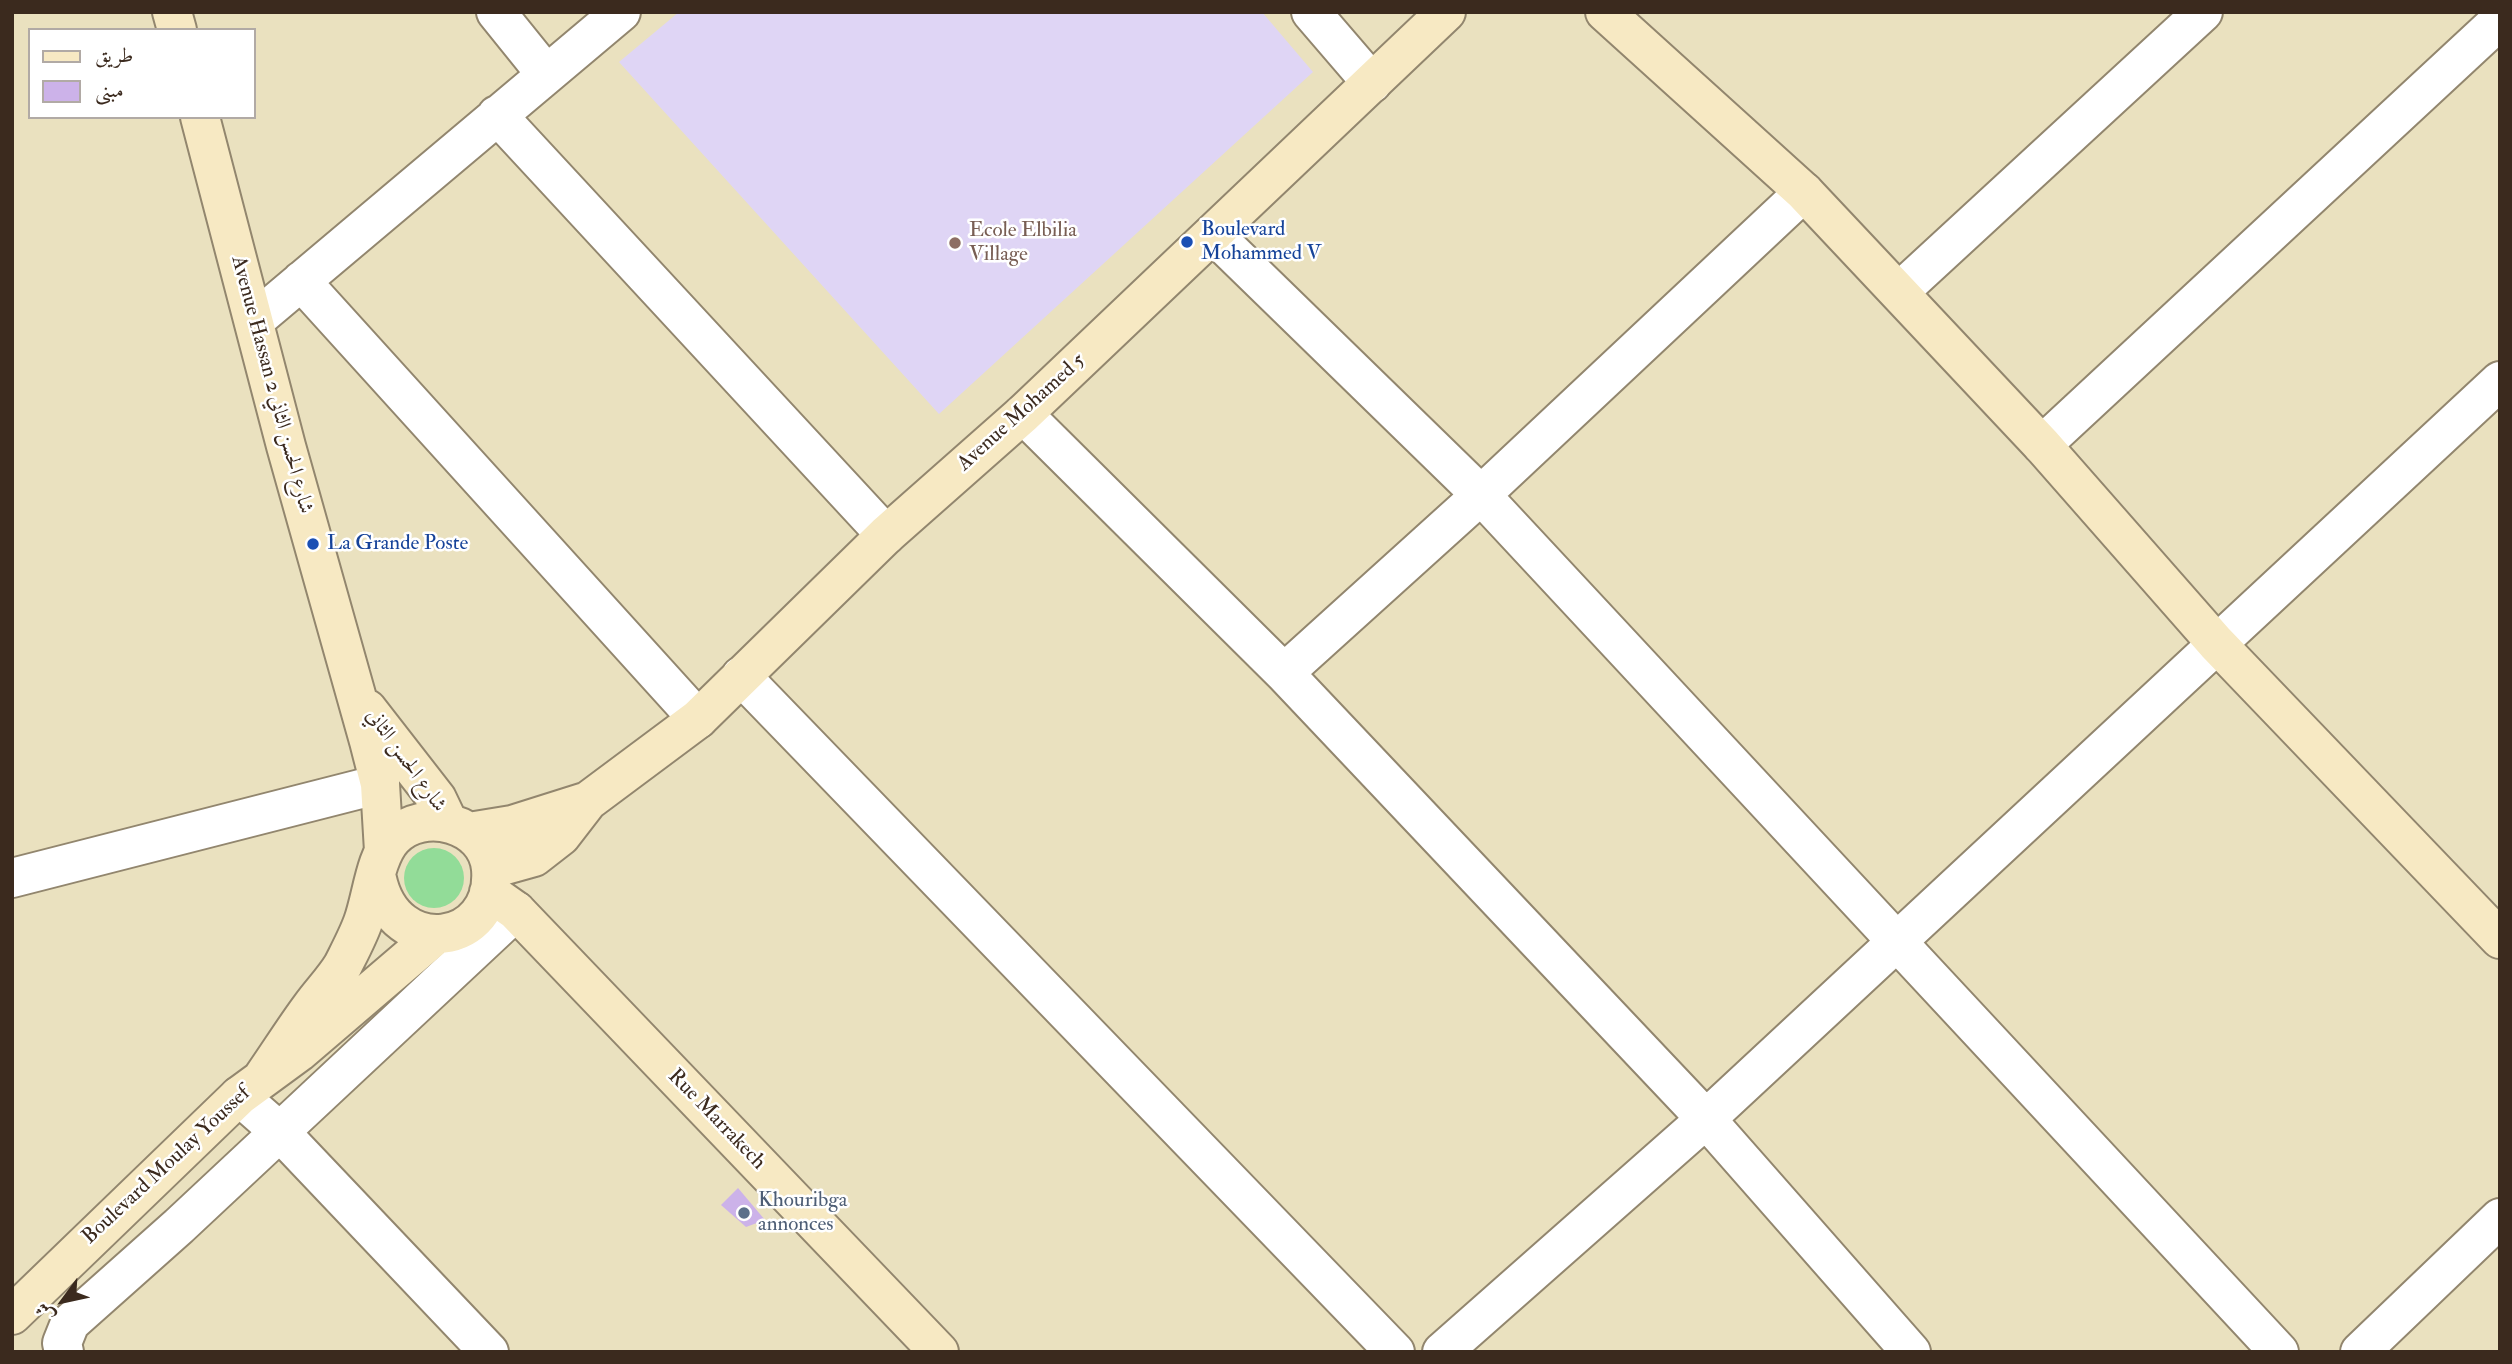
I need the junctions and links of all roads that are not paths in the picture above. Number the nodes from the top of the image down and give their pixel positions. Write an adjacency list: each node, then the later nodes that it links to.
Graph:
1 (496, 12): 8 (street)
2 (621, 12): 8 (street)
3 (1311, 12): 9 (street)
4 (1446, 12): 9 (main road, Avenue Mohamed 5)
5 (1605, 12): 12 (main road)
6 (2203, 12): 15 (street)
7 (2500, 20): 19 (street)
8 (546, 75): 10 (street)
9 (1372, 83): 13 (main road, Avenue Mohamed 5)
10 (497, 115): 14 (street); 21 (street)
11 (201, 119): 16 (main road, Avenue Hassan 2 شارع الحسن الثاني)
12 (1804, 192): 15 (main road); 20 (street)
13 (1214, 235): 18 (main road, Avenue Mohamed 5); 20 (street)
14 (301, 281): 16 (street); 26 (street)
15 (1899, 292): 19 (main road)
16 (254, 321): 25 (main road, Avenue Hassan 2 شارع الحسن الثاني)
17 (2500, 381): 22 (street)
18 (1023, 414): 21 (main road, Avenue Mohamed 5); 23 (street)
19 (2042, 445): 22 (main road)
20 (1481, 495): 23 (street); 35 (street)
21 (886, 535): 24 (main road, Avenue Mohamed 5)
22 (2216, 642): 34 (main road); 35 (street)
23 (1284, 673): 37 (street)
24 (741, 676): 26 (main road, Avenue Mohamed 5); 44 (street)
25 (355, 694): 27 (main road, شارع الحسن الثاني); 29 (main road, شارع الحسن الثاني)
26 (698, 719): 28 (main road, Avenue Mohamed 5)
27 (380, 784): 30 (main road, شارع الحسن الثاني); 31 (street)
28 (588, 801): 29 (main road, Avenue Mohamed 5); 32 (main road, Avenue Mohamed 5)
29 (459, 827): 30 (main road); 32 (main road)
30 (380, 865): 33 (main road); 36 (main road)
31 (12, 878)
32 (499, 891): 33 (main road); 38 (street); 43 (main road, Rue Marrakech)
33 (437, 934): 36 (main road)
34 (2500, 939)
35 (1899, 940): 37 (street); 47 (street)
36 (251, 1087): 38 (street); 40 (main road, Boulevard Moulay Youssef)
37 (1706, 1119): 45 (street); 46 (street)
38 (280, 1132): 41 (street); 42 (street)
39 (2500, 1218): 48 (street)
40 (12, 1315)
41 (64, 1352)
42 (489, 1352)
43 (939, 1352)
44 (1395, 1352)
45 (1442, 1352)
46 (1911, 1352)
47 (2279, 1352)
48 (2360, 1352)

